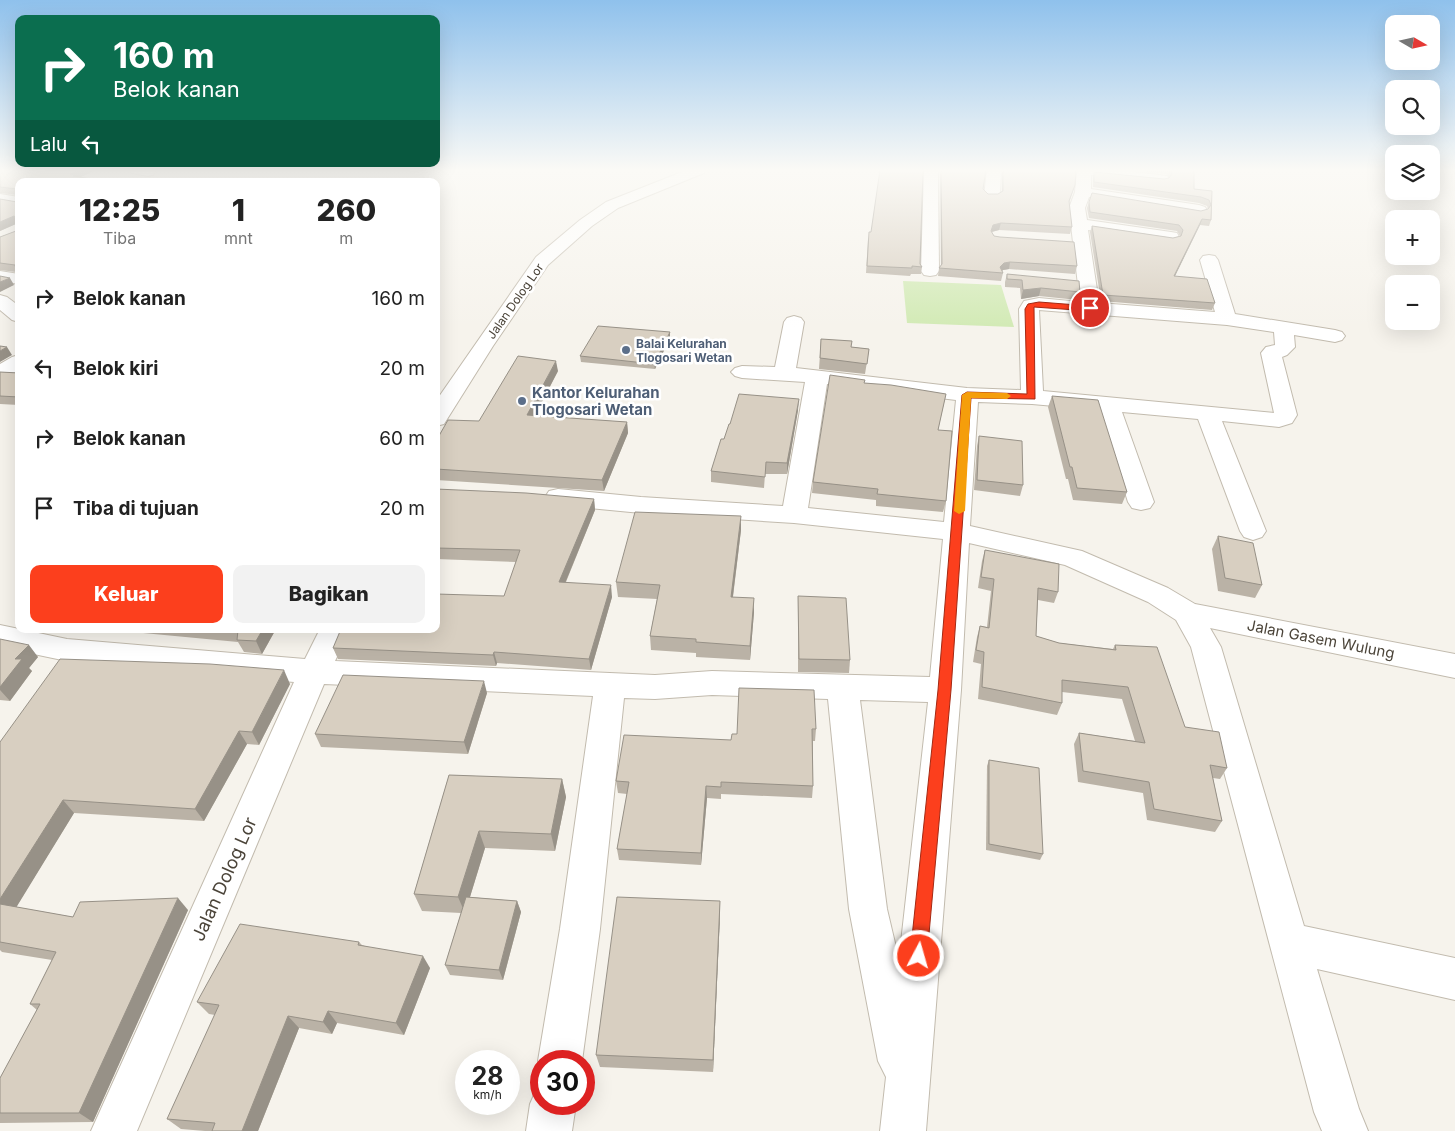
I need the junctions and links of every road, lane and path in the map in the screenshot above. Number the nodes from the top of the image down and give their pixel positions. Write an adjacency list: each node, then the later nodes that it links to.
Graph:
1 (586, 223): 30 (street, Jalan Dolog Lor)
2 (930, 223): 8 (street)
3 (1080, 224): 4 (street); 6 (street)
4 (1171, 237)
5 (1064, 241): 6 (street)
6 (1082, 242): 12 (street)
7 (1208, 260): 17 (street)
8 (930, 271)
9 (0, 276): 10 (street)
10 (15, 278)
11 (1068, 281): 12 (street)
12 (1087, 282): 15 (street)
13 (15, 291): 14 (street)
14 (0, 300): 16 (street)
15 (1090, 308): 17 (street); 27 (street)
16 (15, 313)
17 (1227, 318): 19 (street)
18 (794, 322): 24 (street)
19 (1283, 327): 20 (street); 29 (street)
20 (1335, 336)
21 (15, 364): 23 (street)
22 (742, 372): 24 (street)
23 (0, 374)
24 (784, 374): 25 (street)
25 (817, 376): 26 (street); 33 (street)
26 (967, 395): 27 (street); 35 (street)
27 (1032, 397): 28 (street)
28 (1108, 404): 29 (street); 32 (street)
29 (1207, 412): 34 (street)
30 (440, 413)
31 (538, 495): 33 (street)
32 (1141, 502)
33 (794, 515): 35 (street)
34 (1252, 531)
35 (958, 532): 36 (street); 43 (street)
36 (1187, 613): 39 (street, Jalan Gasem Wulung); 44 (street)
37 (333, 633): 40 (street, Jalan Dolog Lor)
38 (0, 636): 40 (street)
39 (1455, 666)
40 (314, 672): 41 (street); 49 (street, Jalan Dolog Lor)
41 (610, 685): 42 (street); 46 (street)
42 (842, 687): 43 (street); 47 (street)
43 (945, 690): 47 (street)
44 (1290, 943): 45 (street); 52 (street)
45 (1455, 978)
46 (562, 1050)
47 (906, 1088): 51 (street)
48 (551, 1115): 50 (street)
49 (114, 1131)
50 (549, 1131)
51 (902, 1131)
52 (1345, 1131)

